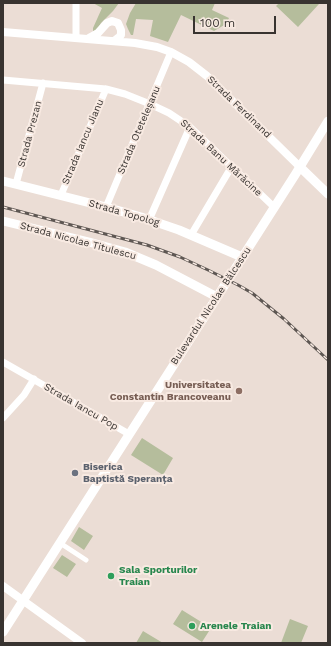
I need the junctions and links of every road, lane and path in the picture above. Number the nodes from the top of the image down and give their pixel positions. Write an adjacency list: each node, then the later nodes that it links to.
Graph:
1 (76, 3): 5 (street)
2 (102, 29): 4 (street, Strada Ferdinand); 6 (street, Strada Ferdinand); 7 (street)
3 (3, 32): 5 (street, Strada Ferdinand)
4 (121, 32): 7 (street); 8 (street, Strada Ferdinand)
5 (76, 38): 6 (street, Strada Ferdinand)
6 (88, 39): 7 (street, Strada Ferdinand)
7 (111, 41): 8 (street, Strada Ferdinand)
8 (136, 43): 9 (street, Strada Ferdinand)
9 (171, 52): 13 (street, Strada Oteteleșanu); 17 (street, Strada Ferdinand)
10 (3, 80): 11 (street, Strada Banu Mărăcine)
11 (43, 83): 12 (street, Strada Banu Mărăcine); 19 (street, Strada Prezan)
12 (106, 89): 13 (street, Strada Banu Mărăcine); 21 (street, Strada Iancu Jianu)
13 (150, 104): 15 (street, Strada Banu Mărăcine); 22 (street, Strada Oteteleșanu)
14 (328, 122): 17 (main road, Bulevardul Nicolae Bălcescu)
15 (190, 127): 16 (street, Strada Banu Mărăcine); 24 (street)
16 (232, 166): 23 (street, Strada Banu Mărăcine); 26 (street)
17 (300, 167): 20 (main road, Strada Ferdinand); 23 (main road, Bulevardul Nicolae Bălcescu)
18 (3, 181): 19 (main road, Strada Topolog)
19 (16, 184): 21 (main road, Strada Topolog)
20 (328, 194)
21 (61, 196): 22 (main road, Strada Topolog)
22 (106, 207): 24 (main road, Strada Topolog)
23 (274, 207): 27 (main road, Bulevardul Nicolae Bălcescu)
24 (149, 220): 26 (main road, Strada Topolog)
25 (3, 221): 28 (main road, Strada Nicolae Titulescu)
26 (191, 235): 27 (main road, Strada Topolog)
27 (242, 257): 28 (main road, Bulevardul Nicolae Bălcescu)
28 (217, 297): 32 (main road, Bulevardul Nicolae Bălcescu)
29 (3, 362): 30 (street, Strada Iancu Pop)
30 (34, 379): 31 (street); 32 (street, Strada Iancu Pop)
31 (3, 418)
32 (129, 434): 33 (main road, Bulevardul Nicolae Bălcescu)
33 (60, 543): 34 (street); 36 (main road, Bulevardul Nicolae Bălcescu)
34 (86, 560)
35 (3, 586): 36 (street)
36 (23, 600): 37 (main road, Bulevardul Nicolae Bălcescu); 38 (street)
37 (3, 632)
38 (82, 643)

